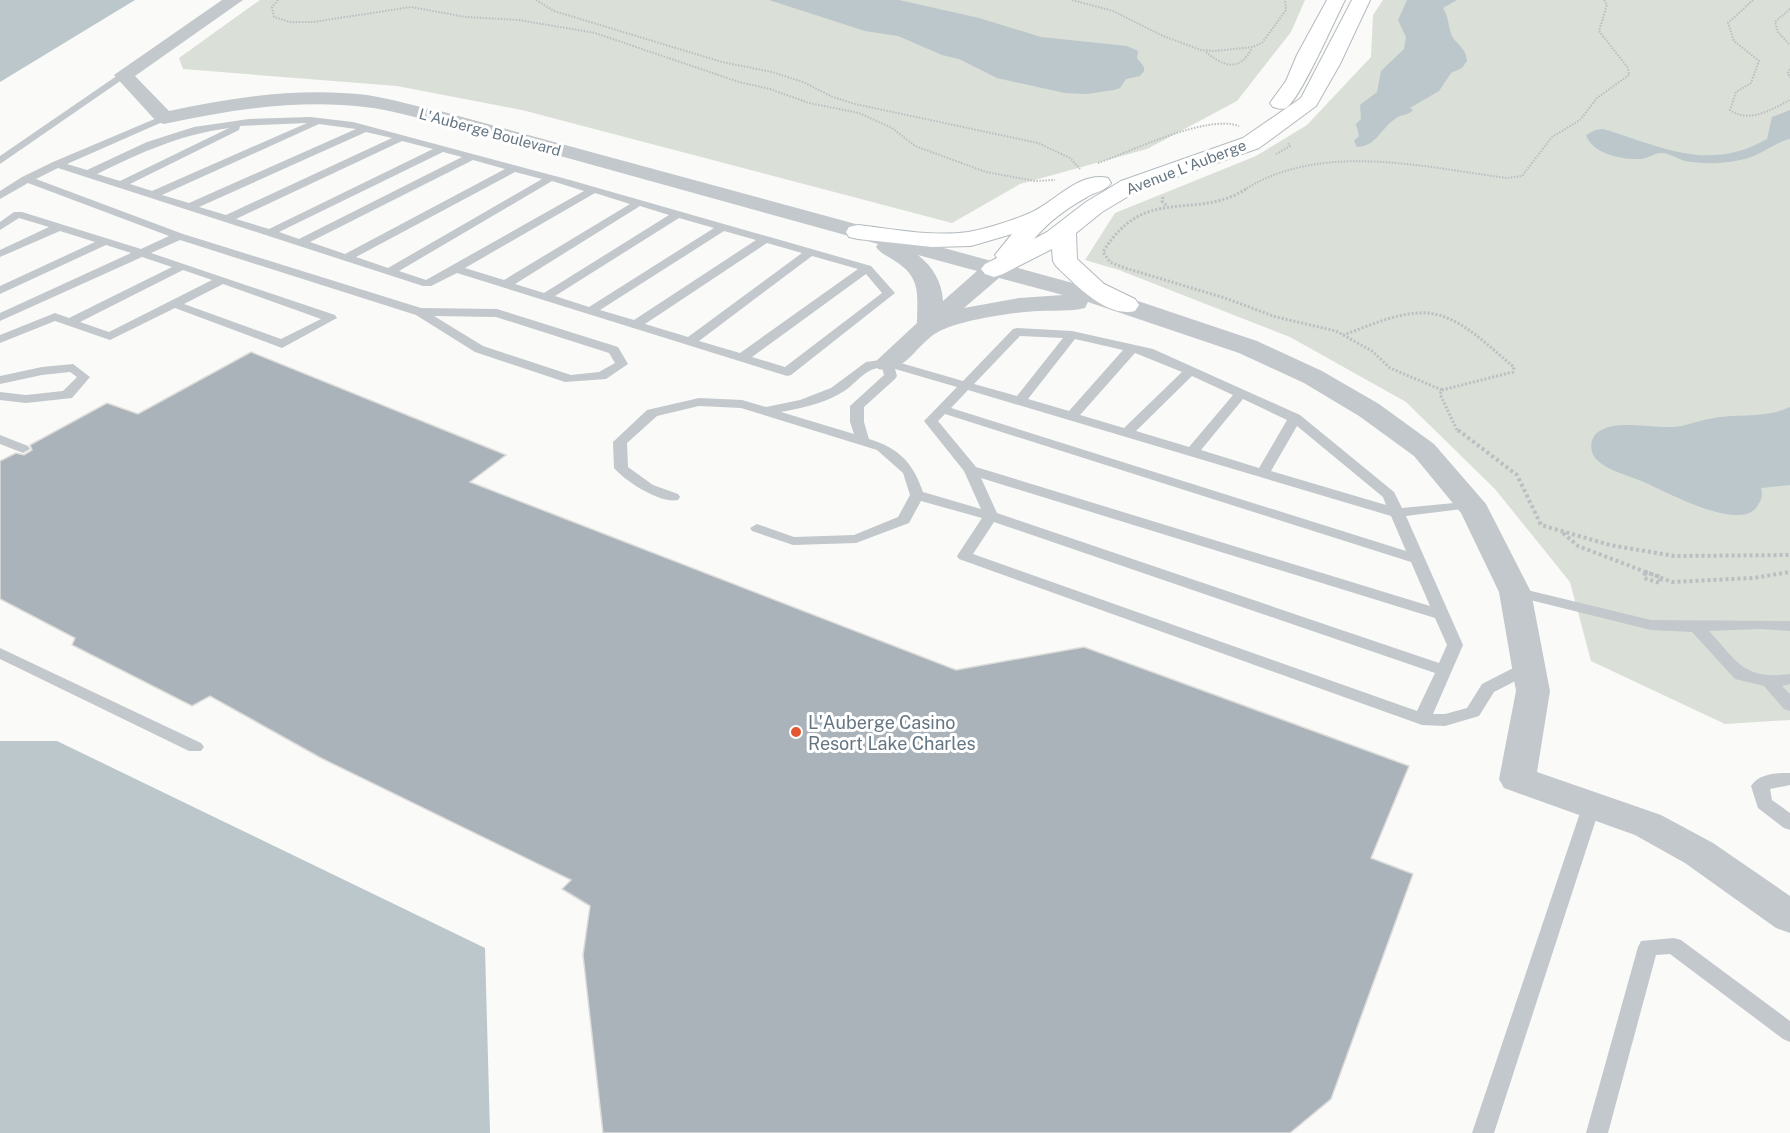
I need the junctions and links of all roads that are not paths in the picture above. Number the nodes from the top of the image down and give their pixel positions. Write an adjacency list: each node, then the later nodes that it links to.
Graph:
1 (234, 0): 4 (street)
2 (1336, 0): 27 (street, Avenue L'Auberge)
3 (1361, 0): 32 (street, Avenue L'Auberge)
4 (124, 75): 5 (street); 14 (lane)
5 (143, 96): 6 (street); 7 (street)
6 (286, 100): 7 (street, L'Auberge Boulevard); 33 (street, L'Auberge Boulevard)
7 (164, 118): 15 (lane)
8 (319, 121): 9 (lane); 10 (lane); 22 (lane)
9 (249, 122): 17 (lane); 20 (lane)
10 (366, 128): 11 (lane); 25 (lane)
11 (401, 138): 12 (lane); 28 (lane)
12 (442, 149): 13 (lane); 34 (lane)
13 (471, 157): 16 (lane); 38 (lane)
14 (0, 161)
15 (57, 164): 17 (lane); 19 (lane)
16 (514, 168): 18 (lane); 42 (lane)
17 (88, 174): 20 (lane)
18 (550, 178): 21 (lane); 47 (lane)
19 (26, 179): 23 (lane); 35 (lane)
20 (120, 185): 22 (lane)
21 (592, 190): 24 (lane); 45 (lane)
22 (153, 195): 25 (lane)
23 (0, 196)
24 (638, 203): 26 (lane); 49 (lane)
25 (190, 207): 28 (lane)
26 (678, 214): 31 (lane); 51 (lane)
27 (1039, 218): 33 (street); 46 (street, Avenue L'Auberge)
28 (227, 219): 34 (lane)
29 (60, 226): 30 (lane); 37 (lane); 41 (lane)
30 (0, 227)
31 (722, 227): 36 (lane); 54 (lane)
32 (1064, 231): 46 (street, Avenue L'Auberge); 53 (street)
33 (858, 232): 46 (street, L'Auberge Boulevard); 59 (street)
34 (269, 233): 38 (lane)
35 (179, 236): 39 (lane); 55 (lane)
36 (765, 239): 40 (lane); 58 (lane)
37 (106, 241): 39 (lane); 50 (lane)
38 (300, 243): 42 (lane)
39 (144, 252): 43 (lane); 56 (lane)
40 (810, 252): 44 (lane); 62 (lane)
41 (0, 254)
42 (346, 258): 47 (lane)
43 (182, 266): 48 (lane); 57 (lane)
44 (867, 268): 64 (lane); 64 (lane)
45 (456, 269): 47 (lane); 49 (lane)
46 (994, 269): 53 (street, L'Auberge Boulevard); 59 (street, Avenue L'Auberge)
47 (389, 272)
48 (222, 280): 52 (lane); 52 (lane)
49 (506, 284): 51 (lane)
50 (0, 290)
51 (545, 297): 54 (lane)
52 (174, 304): 57 (lane)
53 (1126, 305): 59 (street); 85 (street)
54 (592, 310): 58 (lane)
55 (420, 312): 55 (lane)
56 (0, 317)
57 (70, 322): 61 (lane)
58 (635, 325): 62 (lane)
59 (930, 326): 65 (street, Avenue L'Auberge)
60 (1072, 335): 63 (lane); 68 (lane); 71 (lane)
61 (0, 339)
62 (690, 342): 64 (lane)
63 (1132, 348): 66 (lane); 74 (lane)
64 (742, 358)
65 (887, 363): 68 (lane); 73 (lane); 78 (lane)
66 (1190, 371): 69 (lane); 76 (lane)
67 (0, 380): 70 (lane)
68 (966, 385): 71 (lane); 72 (lane)
69 (1241, 393): 75 (lane); 80 (lane)
70 (0, 396)
71 (1020, 401): 74 (lane)
72 (942, 409): 81 (lane); 89 (lane)
73 (768, 410): 78 (lane); 84 (lane)
74 (1072, 416): 76 (lane)
75 (1295, 418): 82 (lane); 86 (lane)
76 (1127, 432): 80 (lane)
77 (0, 439): 79 (lane)
78 (863, 441): 83 (lane)
79 (22, 449)
80 (1192, 452): 82 (lane)
81 (971, 470): 87 (lane); 91 (lane)
82 (1263, 473): 86 (lane)
83 (918, 495): 87 (lane); 88 (lane)
84 (674, 497)
85 (1470, 504): 86 (lane); 90 (street)
86 (1397, 513): 89 (lane)
87 (991, 516): 96 (lane); 100 (lane)
88 (757, 528)
89 (1417, 559): 91 (lane)
90 (1515, 592): 93 (lane); 95 (street)
91 (1442, 615): 96 (lane)
92 (1790, 626): 93 (lane)
93 (1696, 627): 98 (lane)
94 (0, 653): 101 (lane)
95 (1529, 667): 100 (lane); 103 (street)
96 (1444, 670): 100 (lane)
97 (1790, 679): 98 (lane)
98 (1770, 682): 99 (lane)
99 (1790, 705)
100 (1422, 720)
101 (195, 747)
102 (1790, 779): 104 (lane)
103 (1592, 804): 105 (street); 107 (lane)
104 (1790, 823)
105 (1790, 917)
106 (1790, 1033): 108 (lane)
107 (1483, 1133)
108 (1597, 1133)

